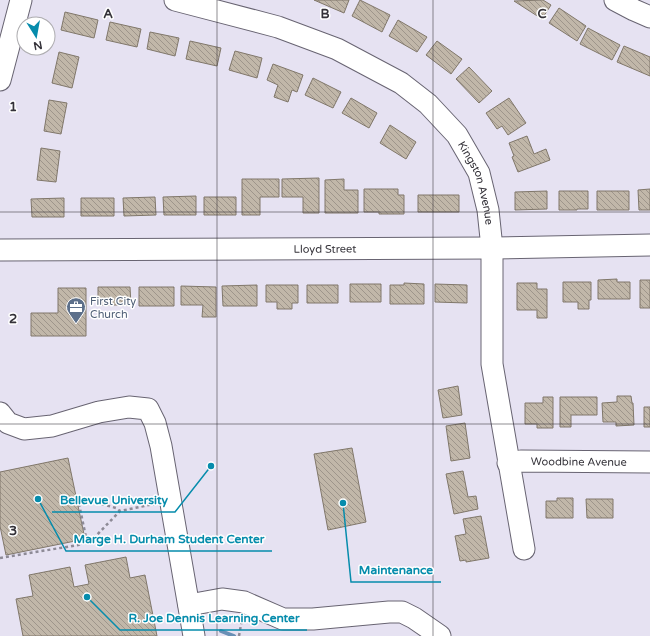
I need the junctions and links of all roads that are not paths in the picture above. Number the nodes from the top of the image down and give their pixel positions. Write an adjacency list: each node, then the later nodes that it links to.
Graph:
1 (21, 0): 5 (street)
2 (175, 0): 7 (street, Kingston Avenue)
3 (615, 0): 4 (street)
4 (650, 17)
5 (0, 80)
6 (650, 245): 7 (street, Lloyd Street)
7 (492, 248): 8 (street, Lloyd Street); 11 (street, Kingston Avenue)
8 (0, 250)
9 (0, 413): 13 (street)
10 (650, 462): 11 (street, Woodbine Avenue)
11 (508, 463): 12 (street, Kingston Avenue)
12 (524, 549)
13 (189, 605): 14 (street); 15 (street)
14 (194, 636)
15 (440, 636)

